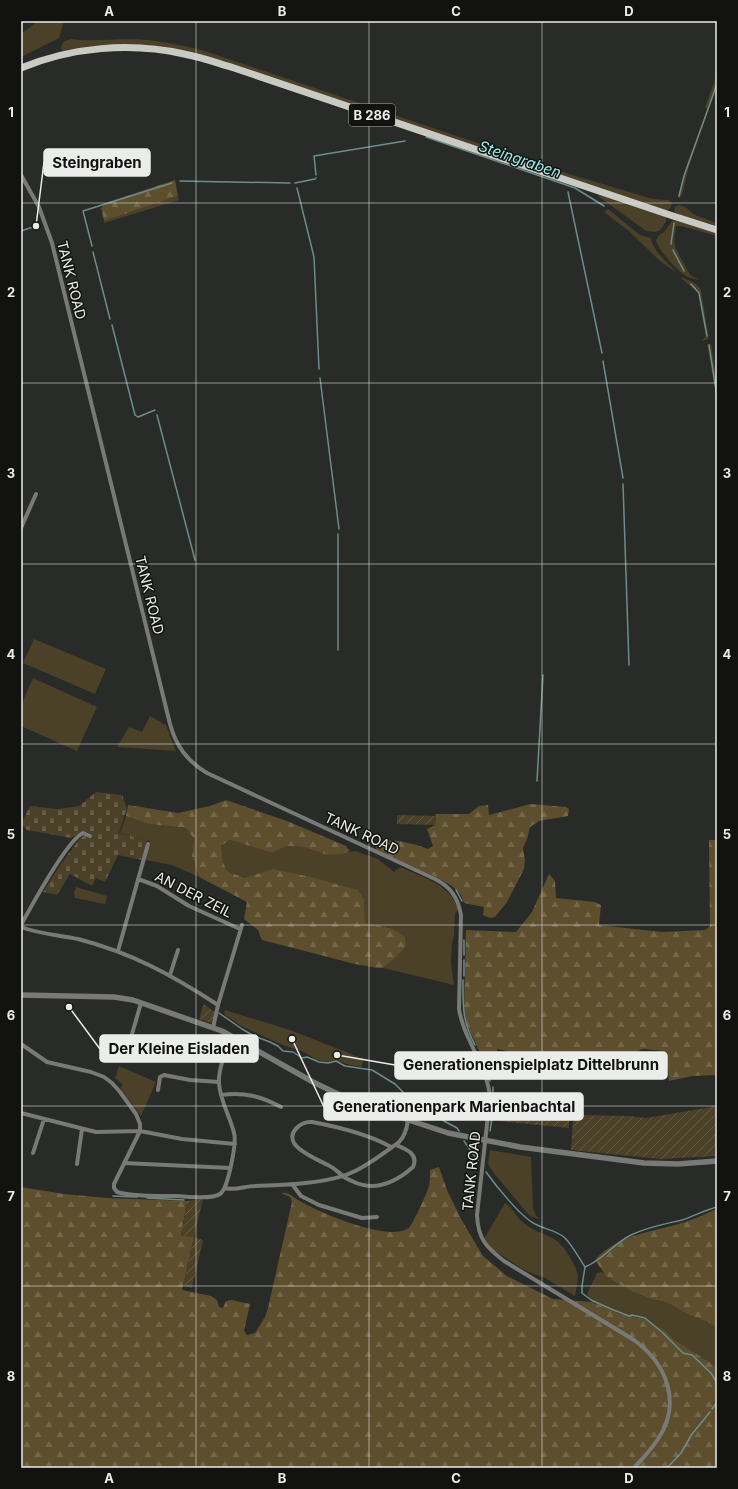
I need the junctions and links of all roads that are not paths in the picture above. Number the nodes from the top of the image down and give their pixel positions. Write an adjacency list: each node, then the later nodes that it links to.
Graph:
1 (21, 68): 3 (main road, B 286)
2 (21, 175): 29 (street, TANK ROAD)
3 (717, 230)
4 (36, 494): 5 (street)
5 (21, 528)
6 (90, 836): 9 (street)
7 (148, 844): 8 (street, AN DER ZEIL)
8 (138, 879): 11 (street, AN DER ZEIL); 15 (street, AN DER ZEIL)
9 (21, 926): 11 (street)
10 (178, 950): 12 (street)
11 (118, 951): 12 (street)
12 (170, 975): 15 (street)
13 (21, 995): 14 (street)
14 (140, 1002): 16 (street); 17 (street)
15 (218, 1005): 16 (street, AN DER ZEIL)
16 (214, 1028): 18 (street)
17 (132, 1034)
18 (232, 1037): 20 (street); 26 (street)
19 (21, 1044): 28 (street)
20 (219, 1082): 21 (street); 22 (street)
21 (158, 1090)
22 (221, 1096): 23 (street); 30 (street)
23 (281, 1107)
24 (21, 1113): 25 (street)
25 (44, 1119): 27 (street); 33 (street)
26 (408, 1120): 29 (street); 31 (street)
27 (82, 1129): 28 (street); 36 (street)
28 (140, 1131): 30 (street); 35 (street)
29 (486, 1141): 34 (street); 42 (street, TANK ROAD)
30 (235, 1144): 37 (street)
31 (396, 1145): 32 (street); 38 (street)
32 (391, 1147): 38 (street); 38 (street)
33 (34, 1153)
34 (717, 1161)
35 (124, 1163): 37 (street); 40 (street)
36 (77, 1164)
37 (230, 1168): 40 (street)
38 (343, 1176): 39 (street)
39 (292, 1184): 40 (street); 41 (street)
40 (225, 1188)
41 (377, 1217)
42 (634, 1468)

